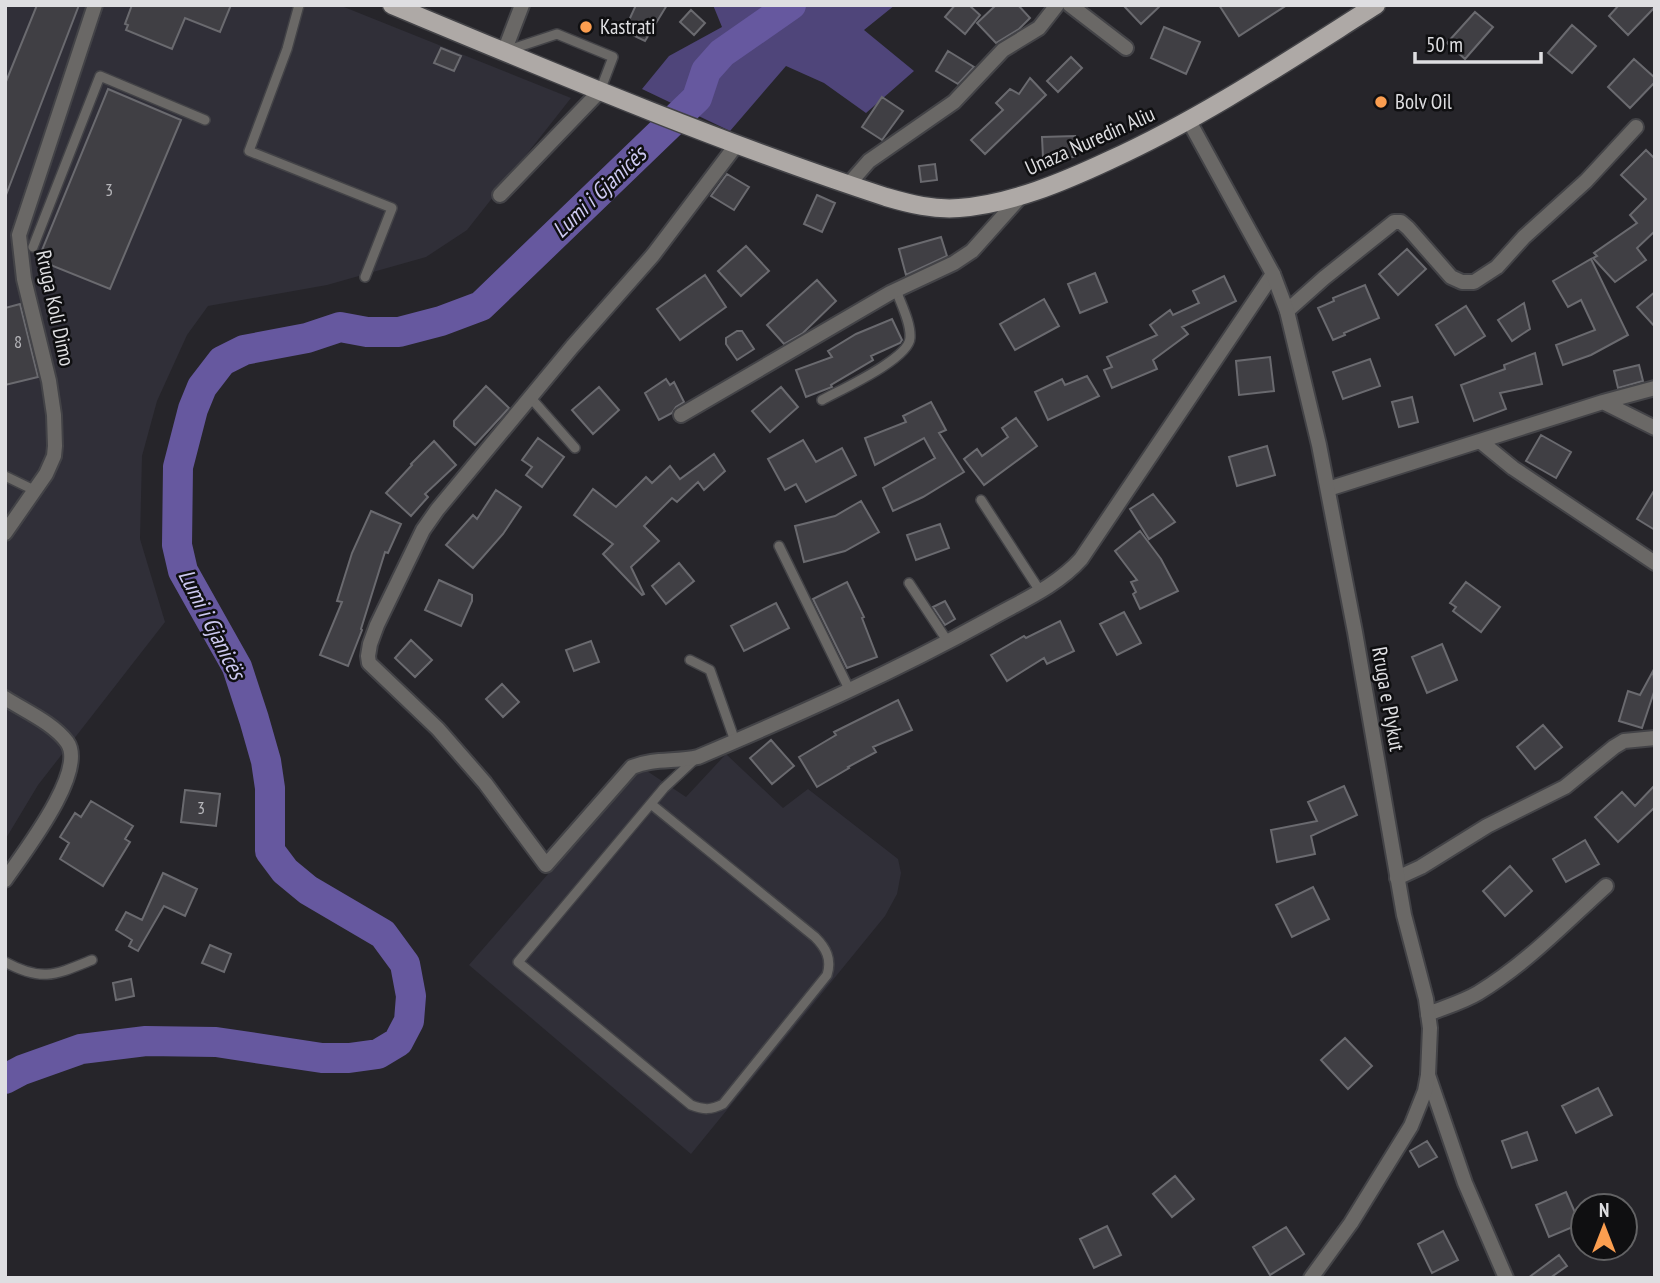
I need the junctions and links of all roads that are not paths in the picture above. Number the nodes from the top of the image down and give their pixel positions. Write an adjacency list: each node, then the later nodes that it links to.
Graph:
1 (95, 5): 15 (street, Rruga Koli Dimo)
2 (299, 5): 22 (lane)
3 (392, 5): 9 (main road, Unaza Nuredin Aliu)
4 (522, 5): 9 (street)
5 (1058, 5): 17 (street)
6 (1070, 5): 8 (street)
7 (1369, 7): 12 (main road, Unaza Nuredin Aliu)
8 (1126, 48)
9 (504, 51): 10 (main road, Unaza Nuredin Aliu); 10 (lane)
10 (600, 91): 14 (main road, Unaza Nuredin Aliu); 18 (street)
11 (205, 120): 16 (lane, Rruga Koli Dimo)
12 (1189, 121): 19 (main road, Unaza Nuredin Aliu); 21 (street, Rruga e Plykut)
13 (1636, 127): 24 (street)
14 (731, 142): 17 (main road, Unaza Nuredin Aliu); 26 (street)
15 (42, 162): 16 (lane); 35 (street, Rruga Koli Dimo)
16 (63, 170): 20 (lane, Rruga Koli Dimo)
17 (848, 185): 19 (main road, Unaza Nuredin Aliu)
18 (500, 195)
19 (1022, 195): 23 (street)
20 (33, 247)
21 (1273, 274): 24 (street, Rruga e Plykut); 41 (street)
22 (365, 277)
23 (895, 290): 27 (lane); 29 (street)
24 (1287, 311): 34 (street, Rruga e Plykut)
25 (1655, 388): 28 (street)
26 (530, 397): 32 (lane); 48 (street)
27 (822, 400)
28 (1603, 402): 30 (street); 31 (street)
29 (681, 415)
30 (1655, 428)
31 (1480, 442): 34 (street); 39 (street)
32 (575, 448)
33 (5, 476): 35 (lane)
34 (1328, 489): 50 (street, Rruga e Plykut)
35 (34, 490): 37 (street, Rruga Koli Dimo)
36 (981, 500): 41 (lane)
37 (5, 533)
38 (779, 546): 44 (lane)
39 (1655, 563)
40 (909, 583): 42 (lane)
41 (1040, 590): 42 (street)
42 (948, 642): 44 (street)
43 (690, 660): 47 (lane)
44 (850, 691): 47 (street)
45 (5, 698): 51 (street)
46 (1655, 738): 50 (street)
47 (735, 741): 48 (street)
48 (698, 757): 49 (lane)
49 (651, 804): 49 (lane)
50 (1397, 878): 55 (street, Rruga e Plykut)
51 (5, 880)
52 (1606, 886): 55 (street)
53 (92, 960): 54 (lane)
54 (5, 962)
55 (1428, 1014): 56 (street, Rruga e Plykut)
56 (1428, 1076): 57 (street, Rruga e Plykut); 58 (street)
57 (1311, 1278)
58 (1506, 1278)

